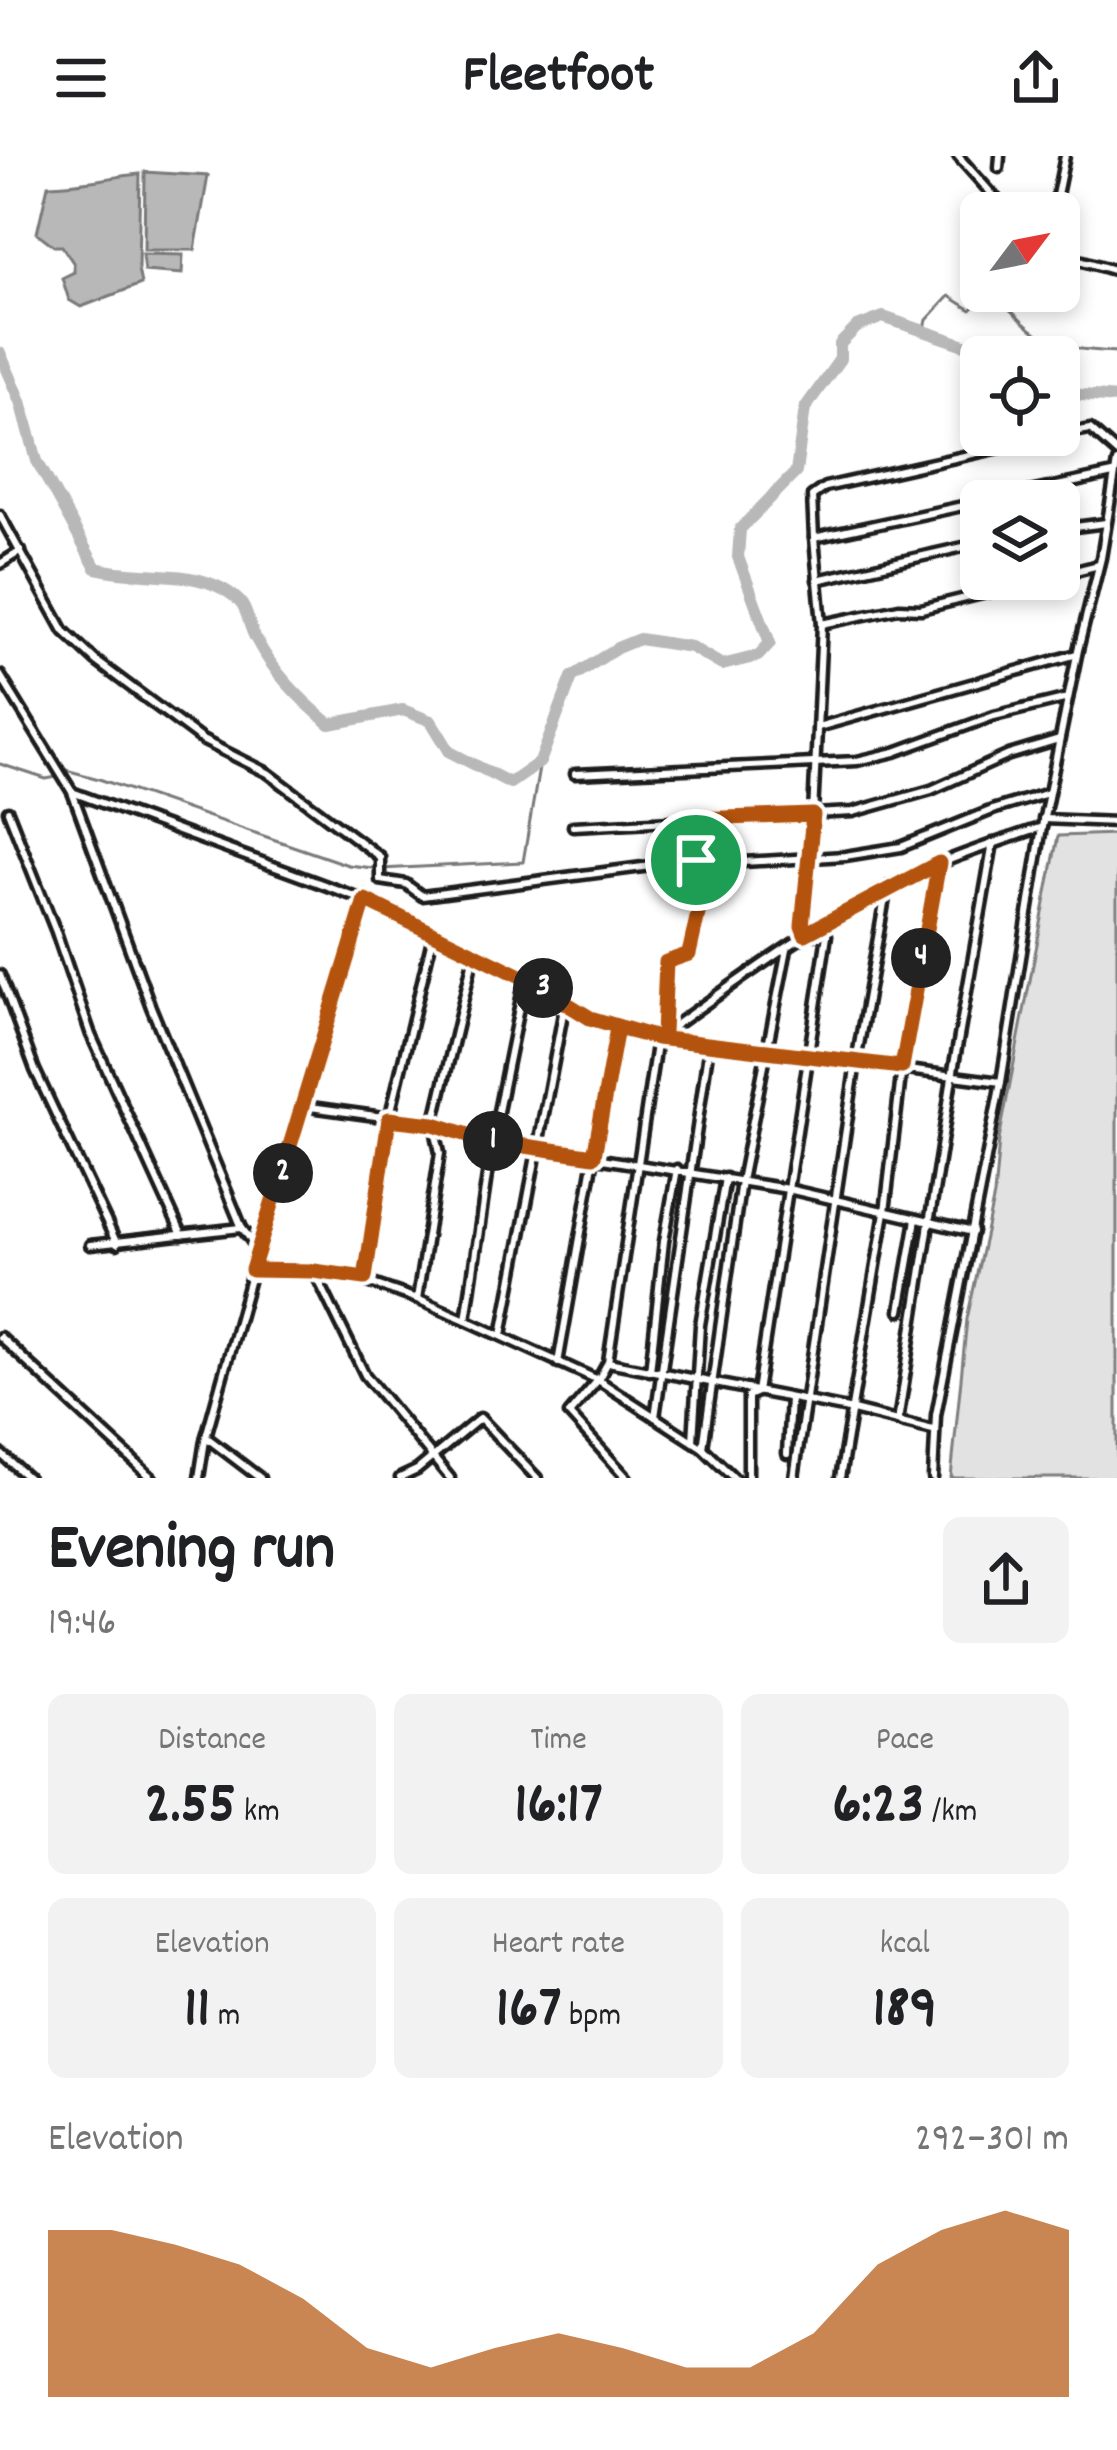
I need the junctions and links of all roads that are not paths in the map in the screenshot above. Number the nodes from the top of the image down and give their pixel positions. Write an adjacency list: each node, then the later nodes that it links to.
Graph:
1 (958, 156): 5 (street)
2 (1000, 156): 4 (street)
3 (1065, 156): 6 (street)
4 (999, 168)
5 (990, 192)
6 (1059, 192)
7 (1080, 260): 8 (street)
8 (1117, 271)
9 (1080, 431): 10 (street)
10 (1117, 453)
11 (964, 456): 19 (street)
12 (1117, 462): 13 (street)
13 (1113, 474): 14 (street); 17 (street)
14 (1080, 481)
15 (960, 507): 19 (street)
16 (0, 515): 21 (street)
17 (1106, 523): 18 (street); 23 (street)
18 (1080, 526)
19 (814, 538): 25 (street)
20 (960, 548): 25 (street)
21 (21, 551): 22 (street); 45 (street)
22 (0, 563)
23 (1099, 566): 24 (street); 28 (street)
24 (1080, 570)
25 (817, 580): 27 (street)
26 (960, 599): 27 (street)
27 (822, 624): 31 (street)
28 (1077, 654): 30 (street); 31 (street)
29 (0, 675): 35 (street)
30 (1068, 698): 32 (street); 33 (street)
31 (818, 727): 33 (street)
32 (1059, 740): 36 (street); 38 (street)
33 (815, 765): 34 (street); 38 (street)
34 (575, 774)
35 (72, 792): 49 (street); 82 (street)
36 (1048, 793): 41 (street); 44 (street)
37 (8, 811): 84 (street)
38 (813, 815): 39 (street); 44 (street)
39 (694, 819): 42 (street); 45 (street)
40 (1117, 822): 41 (street)
41 (1043, 823): 43 (street); 65 (street)
42 (573, 826)
43 (993, 844): 46 (street); 64 (street)
44 (807, 858): 47 (street); 50 (street)
45 (696, 860): 47 (street)
46 (939, 863): 48 (street); 63 (street)
47 (709, 864): 58 (street)
48 (887, 887): 50 (street); 62 (street)
49 (365, 900): 51 (street); 66 (street)
50 (805, 934): 52 (street); 61 (street)
51 (433, 935): 53 (street); 67 (street)
52 (787, 946): 58 (street); 60 (street)
53 (474, 955): 55 (street); 68 (street)
54 (0, 975): 85 (street)
55 (525, 978): 56 (street); 69 (street)
56 (565, 1003): 57 (street); 70 (street)
57 (617, 1028): 58 (street); 71 (street)
58 (660, 1036): 59 (street); 72 (street)
59 (710, 1045): 60 (street); 74 (street)
60 (765, 1050): 61 (street); 76 (street)
61 (806, 1055): 62 (street); 77 (street)
62 (856, 1062): 63 (street); 78 (street)
63 (902, 1067): 64 (street); 79 (street)
64 (952, 1074): 65 (street); 81 (street)
65 (1001, 1082): 83 (street)
66 (303, 1106): 67 (street); 87 (street)
67 (389, 1119): 68 (street); 90 (street)
68 (434, 1124): 69 (street); 91 (street)
69 (492, 1141): 70 (street); 93 (street)
70 (536, 1148): 71 (street); 94 (street)
71 (594, 1156): 72 (street); 97 (street)
72 (640, 1163): 73 (street); 96 (street)
73 (677, 1169): 74 (street); 98 (street)
74 (691, 1172): 75 (street); 99 (street)
75 (725, 1178): 76 (street); 101 (street)
76 (741, 1180): 77 (street); 102 (street)
77 (788, 1189): 78 (street); 103 (street)
78 (836, 1199): 79 (street); 105 (street)
79 (885, 1212): 80 (street); 106 (street)
80 (916, 1219): 81 (street); 92 (street)
81 (930, 1222): 83 (street); 108 (street)
82 (242, 1228): 84 (street); 87 (street)
83 (973, 1232): 109 (street)
84 (182, 1234): 85 (street)
85 (117, 1244): 86 (street)
86 (90, 1245)
87 (259, 1251): 88 (street)
88 (252, 1270): 89 (street); 110 (street)
89 (314, 1271): 90 (street); 115 (street)
90 (365, 1278): 91 (street)
91 (417, 1299): 93 (street)
92 (900, 1311)
93 (466, 1320): 94 (street)
94 (502, 1336): 97 (street)
95 (0, 1337): 117 (street)
96 (608, 1362): 98 (street); 100 (street)
97 (558, 1363): 100 (street)
98 (650, 1371): 99 (street)
99 (663, 1374): 101 (street); 107 (street)
100 (598, 1380): 107 (street); 123 (street)
101 (698, 1380): 102 (street); 111 (street)
102 (713, 1382): 103 (street); 112 (street)
103 (757, 1392): 104 (street); 125 (street)
104 (790, 1398): 105 (street); 114 (street)
105 (805, 1400): 106 (street); 126 (street)
106 (853, 1410): 108 (street); 127 (street)
107 (655, 1417): 111 (street)
108 (898, 1421): 109 (street)
109 (933, 1430): 128 (street)
110 (206, 1437): 118 (street); 119 (street)
111 (692, 1442): 112 (street)
112 (703, 1448): 124 (street)
113 (0, 1453): 116 (street)
114 (787, 1454)
115 (431, 1457): 120 (street); 121 (street); 122 (street)
116 (28, 1478)
117 (152, 1478)
118 (199, 1478)
119 (260, 1478)
120 (400, 1478)
121 (450, 1478)
122 (537, 1478)
123 (627, 1478)
124 (734, 1478)
125 (748, 1478)
126 (794, 1478)
127 (840, 1478)
128 (933, 1478)

